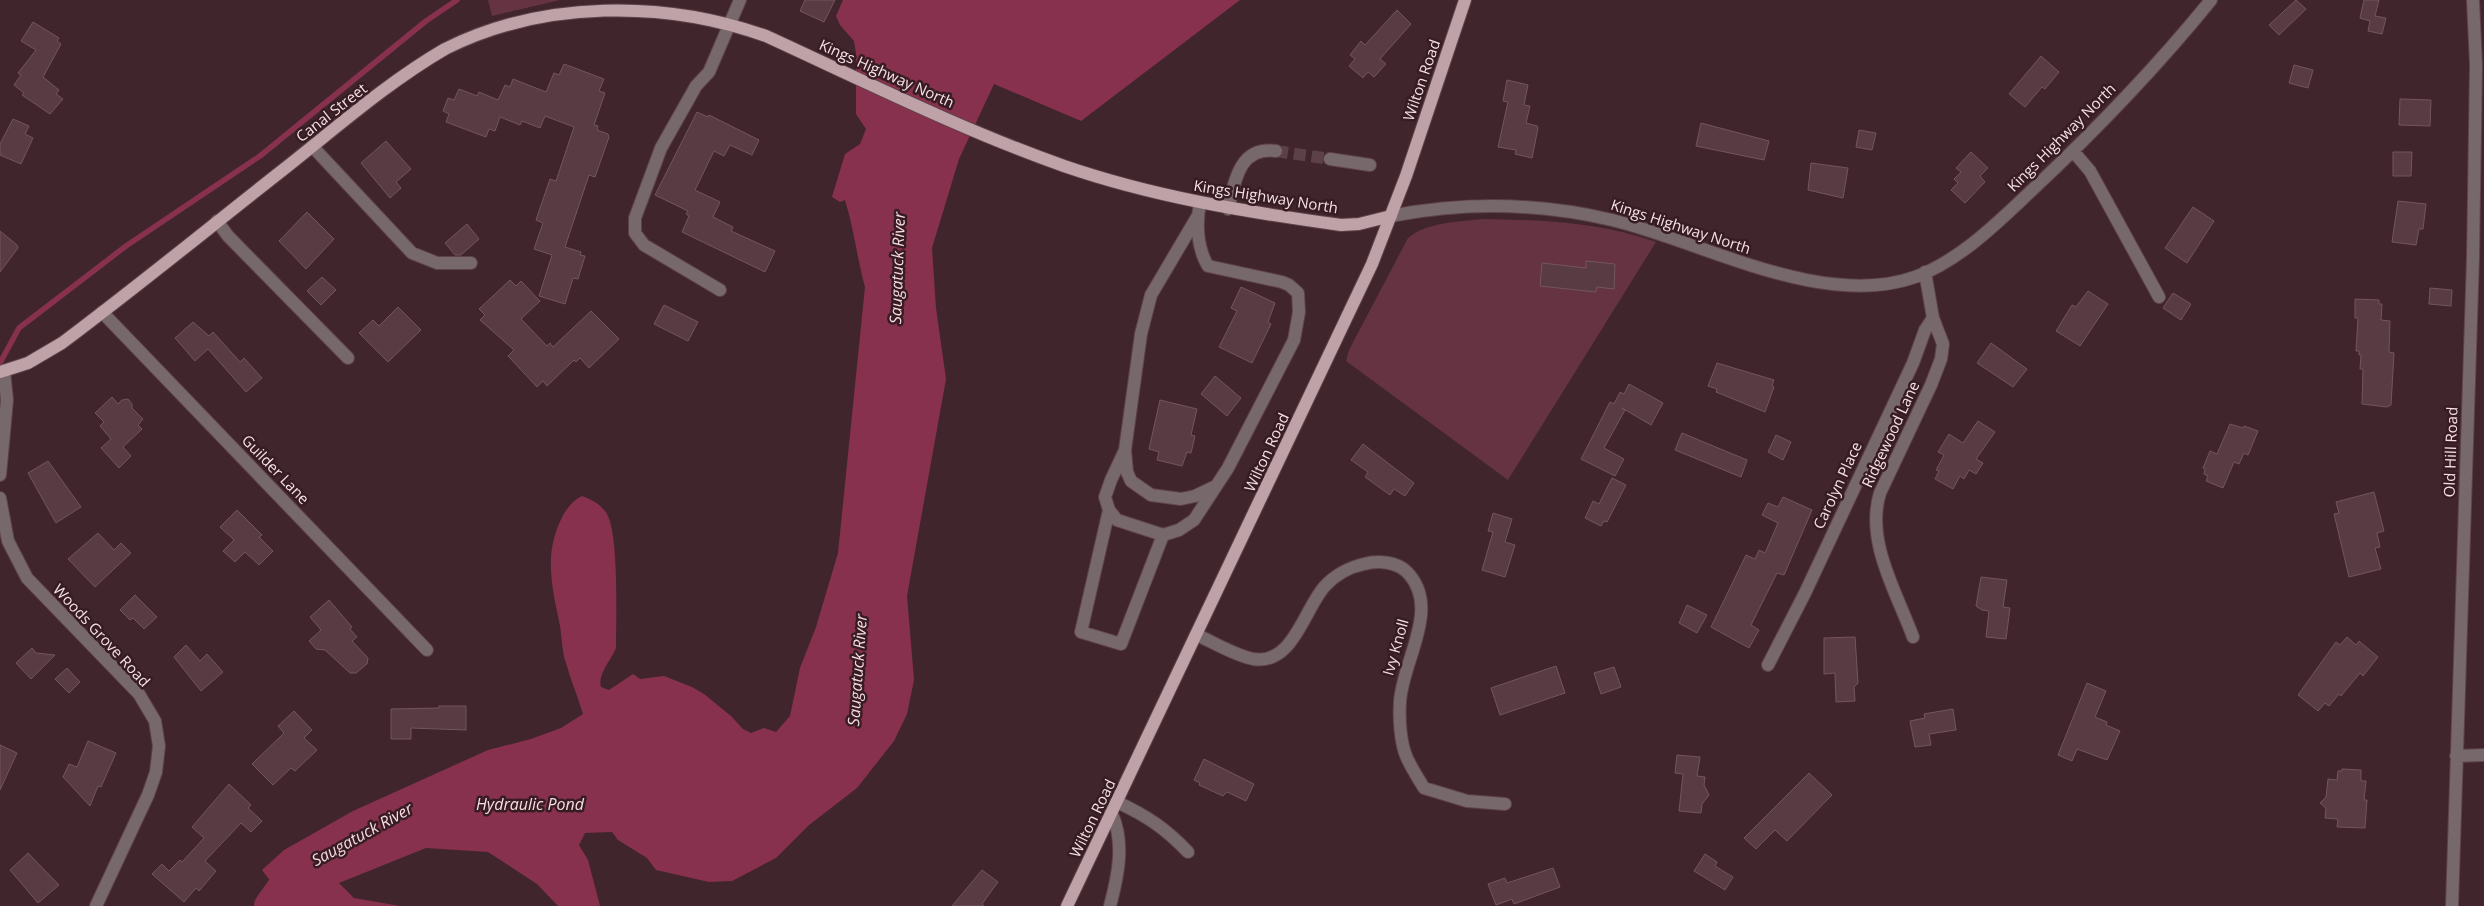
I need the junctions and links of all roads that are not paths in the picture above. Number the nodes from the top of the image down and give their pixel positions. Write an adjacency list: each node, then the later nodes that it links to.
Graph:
1 (740, 0): 5 (street)
2 (1465, 0): 13 (main road, Wilton Road)
3 (2211, 0): 8 (street, Kings Highway North)
4 (2473, 0): 35 (street, Old Hill Road)
5 (730, 23): 6 (main road, Canal Street); 11 (main road, Kings Highway North); 18 (street)
6 (312, 146): 15 (main road, Canal Street); 16 (street)
7 (1276, 151): 12 (street)
8 (2073, 151): 17 (street, Kings Highway North); 19 (street)
9 (1330, 159): 10 (street)
10 (1370, 165)
11 (1200, 203): 12 (main road, Kings Highway North); 14 (street)
12 (1228, 209): 13 (main road, Kings Highway North)
13 (1391, 216): 17 (street, Kings Highway North); 30 (main road, Wilton Road)
14 (1197, 217): 24 (street); 26 (street)
15 (217, 222): 20 (main road, Canal Street); 22 (street)
16 (471, 264)
17 (1926, 272): 21 (street, Ridgewood Lane)
18 (720, 290)
19 (2159, 297)
20 (102, 312): 23 (main road, Canal Street); 32 (street, Guilder Lane)
21 (1933, 318): 31 (street, Ridgewood Lane); 33 (street, Carolyn Place)
22 (348, 358)
23 (2, 371): 25 (street)
24 (1125, 450): 26 (street); 28 (street)
25 (0, 475)
26 (1215, 487): 29 (street)
27 (0, 498): 40 (street, Woods Grove Road)
28 (1109, 510): 29 (street); 29 (street)
29 (1163, 535)
30 (1197, 635): 36 (main road, Wilton Road); 37 (street, Ivy Knoll)
31 (1913, 637)
32 (427, 650)
33 (1768, 665)
34 (2484, 755): 35 (street)
35 (2456, 756): 43 (street, Old Hill Road)
36 (1118, 802): 38 (main road, Wilton Road); 39 (street)
37 (1506, 804)
38 (1112, 814): 41 (main road, Wilton Road); 42 (street)
39 (1188, 852)
40 (96, 906)
41 (1067, 906)
42 (1110, 906)
43 (2452, 906)

